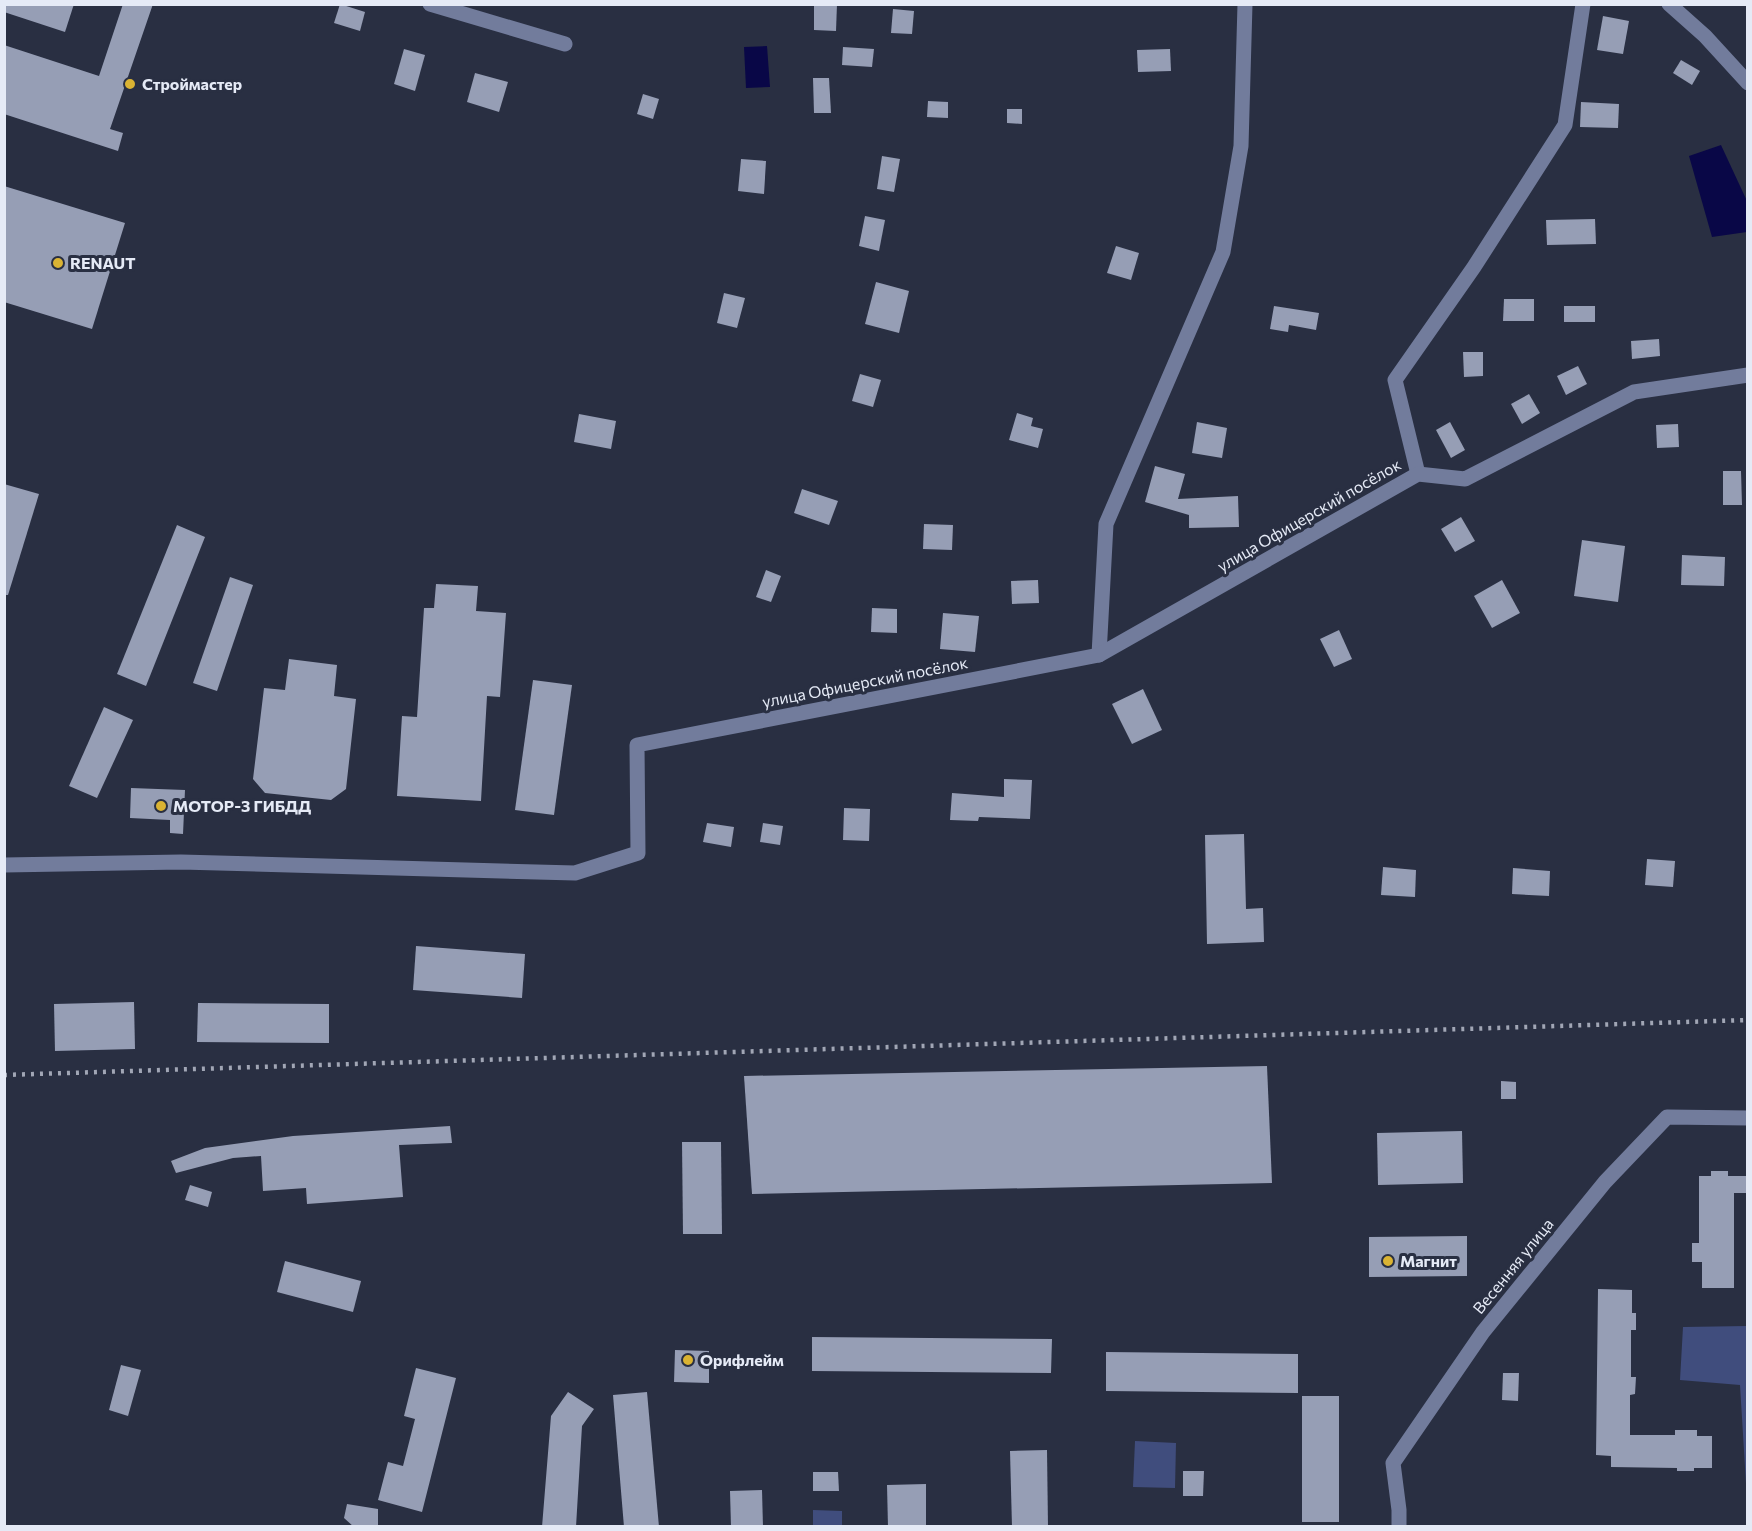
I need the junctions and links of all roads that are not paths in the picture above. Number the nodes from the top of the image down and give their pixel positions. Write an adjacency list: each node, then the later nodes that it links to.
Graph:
1 (430, 4): 5 (street)
2 (1245, 4): 9 (street)
3 (1583, 4): 8 (street)
4 (1670, 4): 6 (street)
5 (565, 44)
6 (1748, 83)
7 (1748, 375): 8 (street, улица Офицерский посёлок)
8 (1418, 474): 9 (street, улица Офицерский посёлок)
9 (1099, 655): 10 (street, улица Офицерский посёлок)
10 (4, 865)
11 (1748, 1118): 12 (street, Весенняя улица)
12 (1399, 1527)

